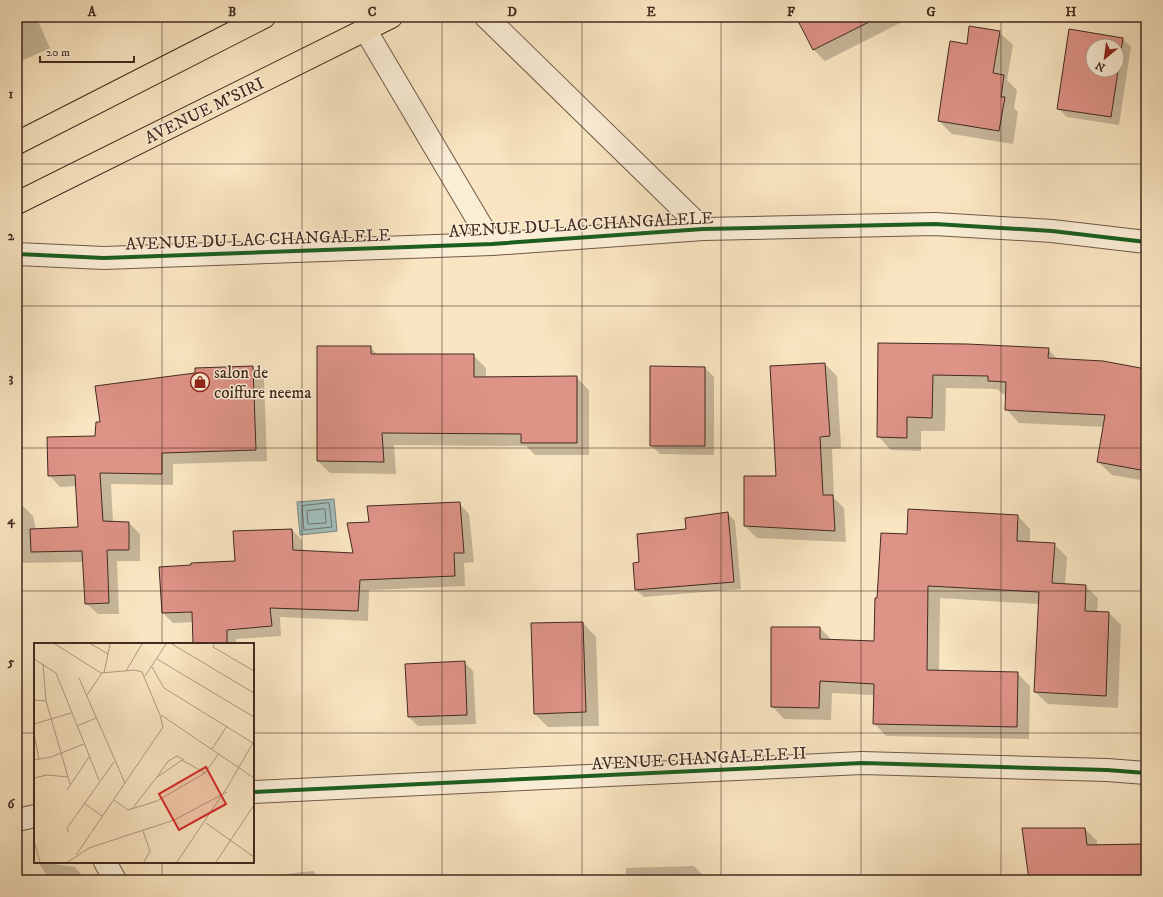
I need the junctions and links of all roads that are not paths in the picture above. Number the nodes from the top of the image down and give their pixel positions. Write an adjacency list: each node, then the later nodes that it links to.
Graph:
1 (264, 17): 5 (highway)
2 (391, 17): 4 (highway, AVENUE M'SIRI)
3 (486, 17): 7 (street)
4 (366, 31): 6 (highway, AVENUE M'SIRI); 9 (street)
5 (17, 143)
6 (17, 203)
7 (703, 229): 8 (street, AVENUE DU LAC CHANGALELE); 9 (street, AVENUE DU LAC CHANGALELE)
8 (1146, 242)
9 (492, 244): 10 (street, AVENUE DU LAC CHANGALELE)
10 (17, 254)
11 (1146, 772): 12 (street, AVENUE CHANGALELE II)
12 (254, 792)
13 (34, 816): 14 (street)
14 (17, 820)
15 (106, 863): 16 (street)
16 (115, 880)

